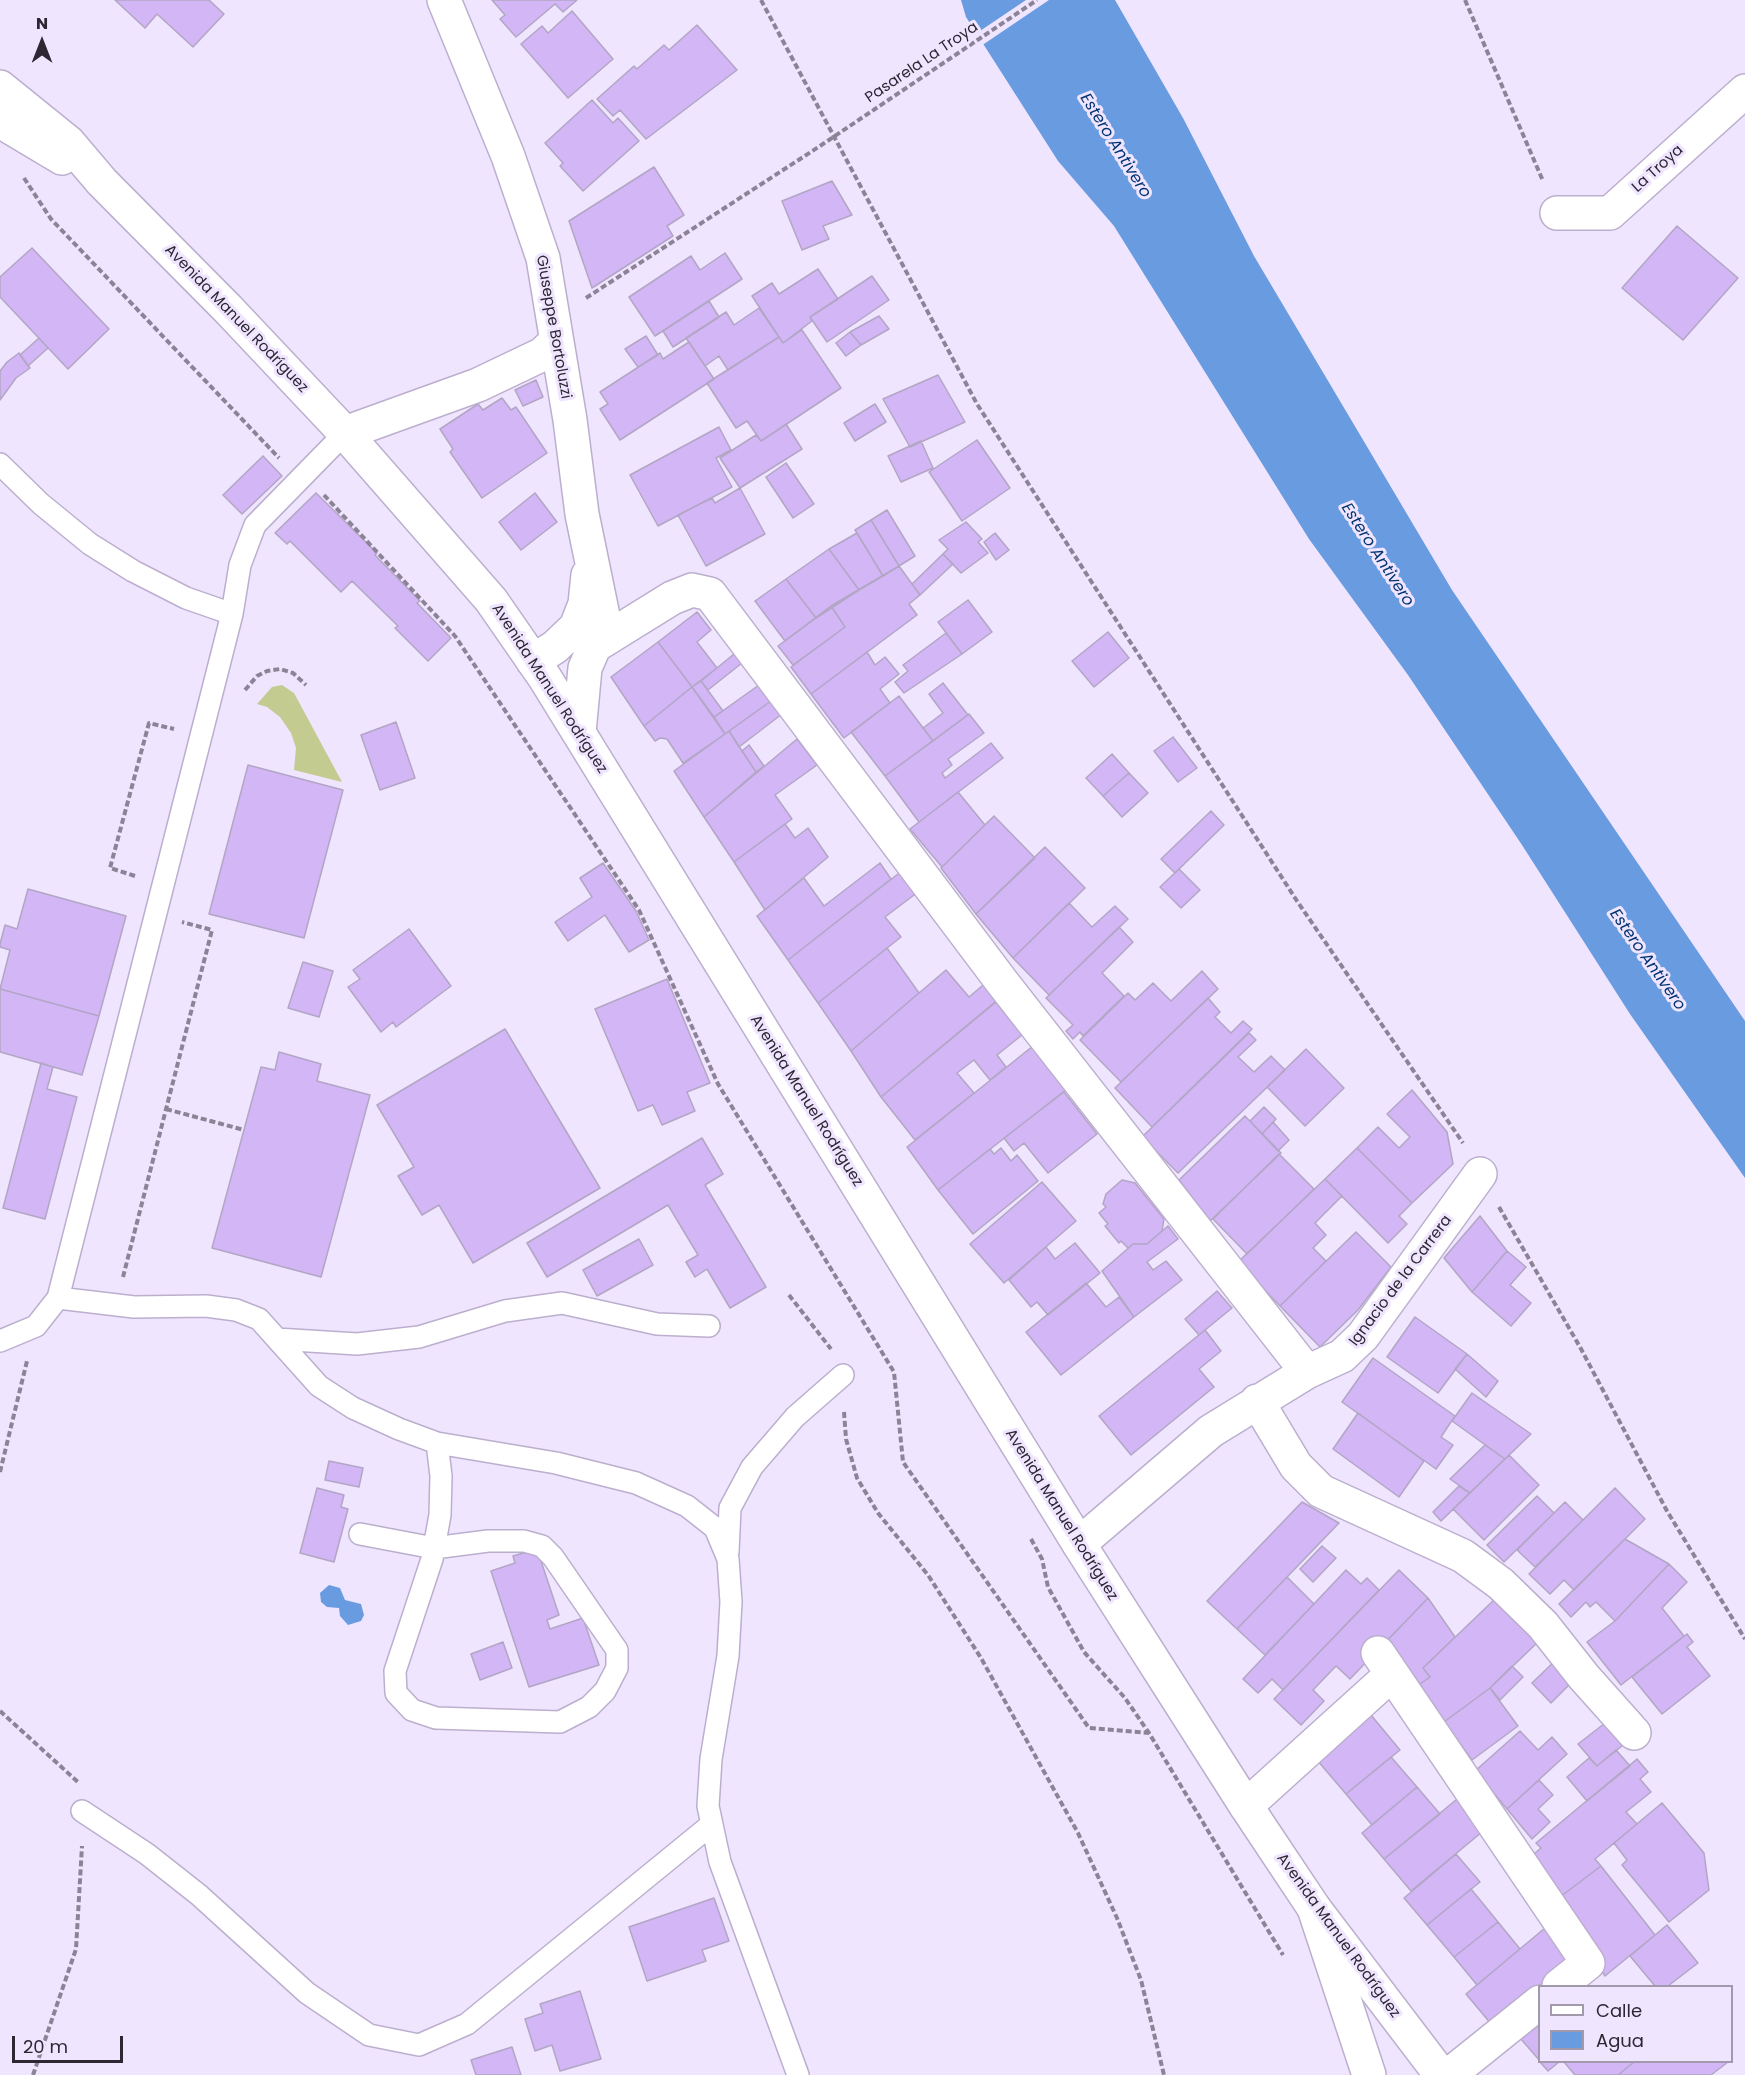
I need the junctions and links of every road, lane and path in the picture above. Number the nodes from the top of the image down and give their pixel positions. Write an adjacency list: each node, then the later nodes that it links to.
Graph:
1 (444, 0): 11 (main road, Giuseppe Bortoluzzi)
2 (760, 0): 28 (path)
3 (1037, 0): 11 (path, Pasarela La Troya, bridge)
4 (1465, 0): 10 (path)
5 (0, 87): 9 (main road, Avenida Manuel Rodríguez)
6 (1745, 91): 10 (main road, La Troya)
7 (0, 121): 9 (main road, Avenida Manuel Rodríguez)
8 (20, 173): 13 (path)
9 (102, 182): 12 (main road, Avenida Manuel Rodríguez)
10 (1557, 213)
11 (555, 330): 12 (main road); 16 (main road, Giuseppe Bortoluzzi)
12 (345, 433): 17 (lane); 19 (main road, Avenida Manuel Rodríguez)
13 (283, 462)
14 (0, 464): 17 (lane)
15 (323, 495): 48 (path)
16 (590, 561): 18 (main road); 19 (main road)
17 (232, 614): 31 (lane)
18 (593, 647): 23 (main road); 36 (main road)
19 (533, 661): 23 (main road, Avenida Manuel Rodríguez)
20 (306, 686): 21 (path)
21 (240, 698)
22 (179, 731): 24 (path)
23 (579, 732): 43 (main road, Avenida Manuel Rodríguez)
24 (142, 879)
25 (185, 910): 26 (path)
26 (166, 1109): 27 (path); 29 (path)
27 (244, 1130)
28 (1480, 1174): 36 (main road, Ignacio de la Carrera); 46 (path)
29 (122, 1283)
30 (789, 1295): 37 (path)
31 (58, 1298): 32 (lane); 34 (lane)
32 (36, 1326): 35 (lane); 40 (path)
33 (709, 1326): 34 (lane)
34 (277, 1339): 39 (lane)
35 (0, 1341)
36 (1307, 1372): 38 (main road, Ignacio de la Carrera)
37 (843, 1375): 45 (lane); 59 (path)
38 (1257, 1401): 43 (main road, Ignacio de la Carrera); 49 (main road)
39 (437, 1443): 44 (lane); 45 (lane)
40 (0, 1472)
41 (1025, 1529): 48 (path)
42 (360, 1534): 44 (lane)
43 (1079, 1544): 50 (main road, Avenida Manuel Rodríguez)
44 (434, 1548): 44 (lane)
45 (728, 1559): 52 (lane)
46 (1745, 1639)
47 (0, 1711): 51 (path)
48 (1149, 1733): 54 (path)
49 (1634, 1733)
50 (1246, 1806): 53 (main road, Avenida Manuel Rodríguez); 55 (main road)
51 (82, 1810): 52 (lane); 57 (path)
52 (712, 1824): 58 (lane)
53 (1314, 1908): 60 (main road); 61 (main road, Avenida Manuel Rodríguez)
54 (1283, 1955)
55 (1560, 1985)
56 (1538, 2003): 62 (main road)
57 (33, 2075)
58 (798, 2075)
59 (1164, 2075)
60 (1369, 2075)
61 (1441, 2075)
62 (1449, 2075)

